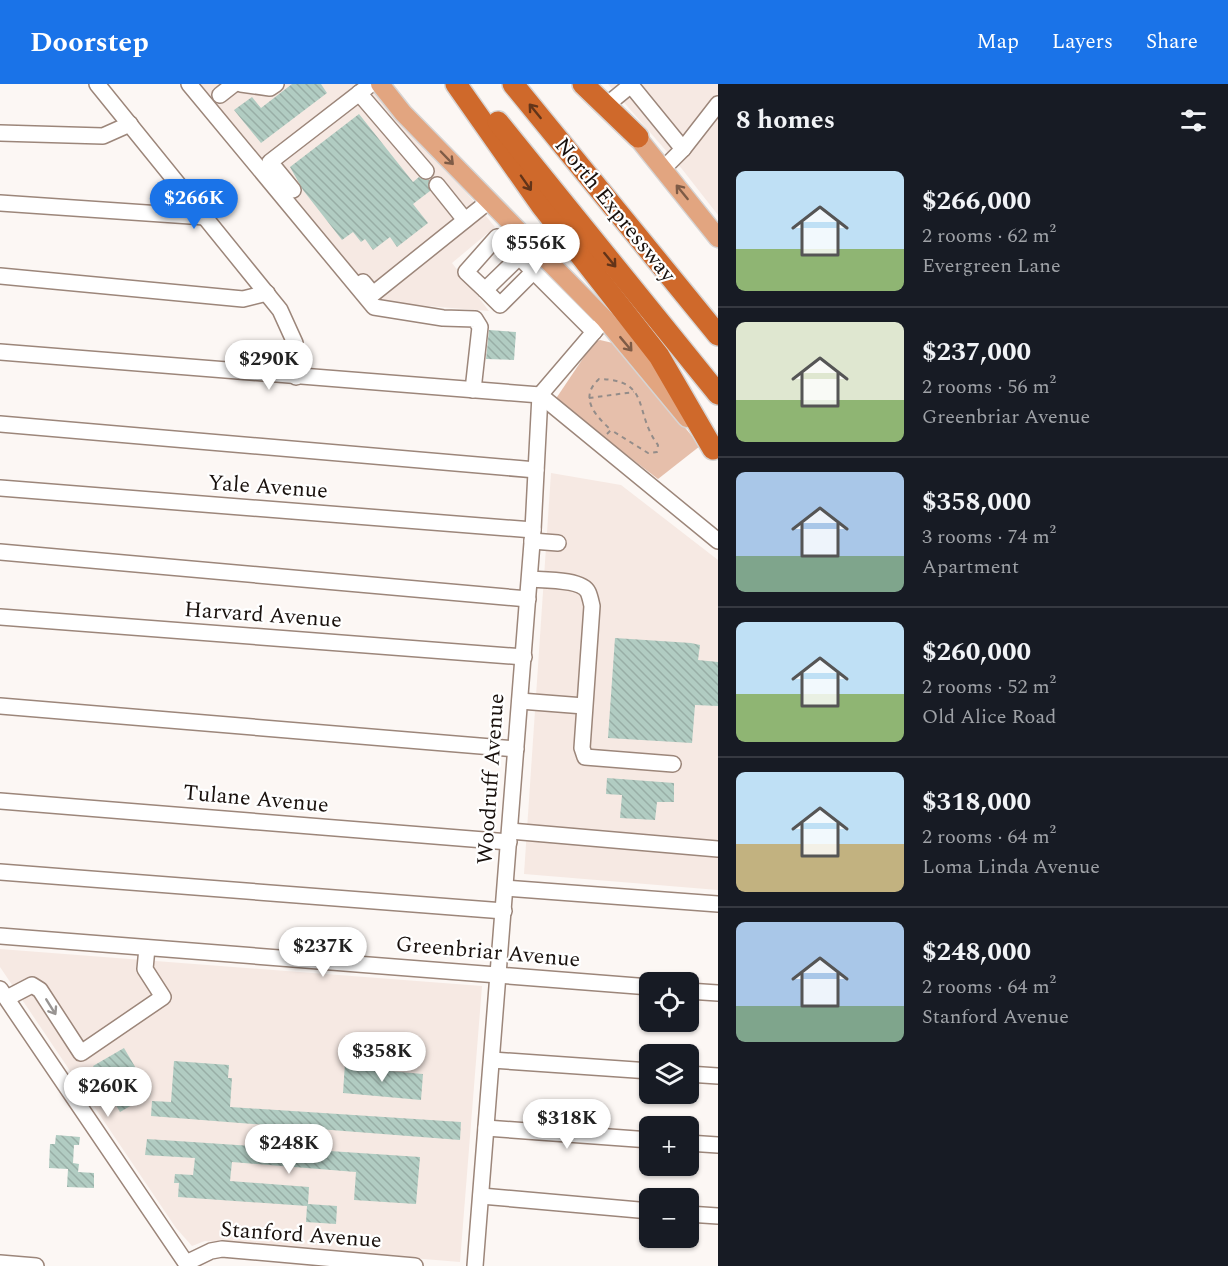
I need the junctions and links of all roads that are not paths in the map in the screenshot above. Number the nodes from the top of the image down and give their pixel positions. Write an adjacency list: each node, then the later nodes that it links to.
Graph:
1 (97, 84): 17 (street)
2 (189, 84): 42 (street)
3 (234, 84): 14 (street)
4 (241, 84): 5 (street)
5 (276, 84)
6 (380, 84): 18 (main road)
7 (456, 84): 46 (highway, one-way to 46)
8 (467, 84): 43 (highway, North Expressway, one-way to 43)
9 (513, 84): 39 (highway, North Expressway, one-way to 9)
10 (583, 84): 20 (highway)
11 (593, 84): 15 (main road)
12 (630, 85): 15 (street); 22 (street)
13 (365, 88): 21 (street); 26 (street)
14 (220, 95)
15 (609, 103): 20 (main road)
16 (718, 104): 22 (street)
17 (130, 124): 19 (street); 30 (street)
18 (422, 132): 21 (street); 27 (main road, one-way to 27)
19 (0, 134)
20 (638, 137): 23 (main road)
21 (404, 146): 24 (street)
22 (683, 148): 23 (street)
23 (663, 169): 32 (main road, one-way to 23)
24 (426, 171)
25 (437, 185): 31 (street)
26 (293, 190)
27 (489, 201): 31 (street); 33 (main road)
28 (0, 203): 30 (street)
29 (303, 207): 31 (street)
30 (205, 217): 37 (street)
31 (465, 220)
32 (718, 238)
33 (520, 249): 34 (street); 36 (street); 36 (street); 38 (main road)
34 (533, 272): 36 (street); 38 (street)
35 (0, 276): 37 (street)
36 (485, 290)
37 (267, 293): 41 (street)
38 (599, 325): 44 (street); 46 (main road, one-way to 46)
39 (718, 335)
40 (0, 352): 41 (street)
41 (296, 377): 42 (street)
42 (473, 390): 44 (street)
43 (718, 393)
44 (540, 395): 47 (street, Woodruff Avenue); 50 (street)
45 (0, 424): 47 (street)
46 (716, 452)
47 (536, 470): 49 (street, Woodruff Avenue)
48 (0, 488): 49 (street, Yale Avenue)
49 (533, 536): 51 (street, Yale Avenue); 53 (street, Woodruff Avenue)
50 (718, 541)
51 (558, 543)
52 (0, 552): 54 (street)
53 (530, 579): 54 (street, Woodruff Avenue); 59 (street)
54 (528, 599): 56 (street, Woodruff Avenue)
55 (0, 617): 56 (street, Harvard Avenue)
56 (524, 657): 57 (street, Woodruff Avenue)
57 (520, 701): 59 (street); 60 (street, Woodruff Avenue)
58 (0, 706): 60 (street)
59 (584, 706): 61 (street)
60 (516, 749): 63 (street, Woodruff Avenue)
61 (673, 764)
62 (0, 801): 63 (street, Tulane Avenue)
63 (509, 836): 64 (street, Tulane Avenue); 66 (street, Woodruff Avenue)
64 (718, 849)
65 (0, 872): 68 (street)
66 (506, 888): 67 (street); 68 (street, Woodruff Avenue)
67 (718, 904)
68 (504, 911): 71 (street, Woodruff Avenue)
69 (0, 936): 70 (street, Greenbriar Avenue)
70 (147, 948): 71 (street, Greenbriar Avenue); 74 (street, one-way to 70)
71 (499, 975): 72 (street, Greenbriar Avenue); 76 (street, Woodruff Avenue)
72 (639, 986)
73 (699, 992): 75 (street)
74 (3, 993): 89 (street)
75 (718, 993)
76 (492, 1060): 77 (street); 80 (street, Woodruff Avenue)
77 (639, 1070)
78 (699, 1075): 79 (street)
79 (718, 1076)
80 (486, 1128): 81 (street); 84 (street, Woodruff Avenue)
81 (639, 1139)
82 (699, 1144): 83 (street)
83 (718, 1146)
84 (481, 1196): 85 (street); 92 (street, Woodruff Avenue)
85 (639, 1210)
86 (699, 1215): 87 (street)
87 (718, 1216)
88 (0, 1263): 90 (street)
89 (187, 1264): 91 (street, Stanford Avenue)
90 (36, 1266)
91 (416, 1266)
92 (475, 1266)

